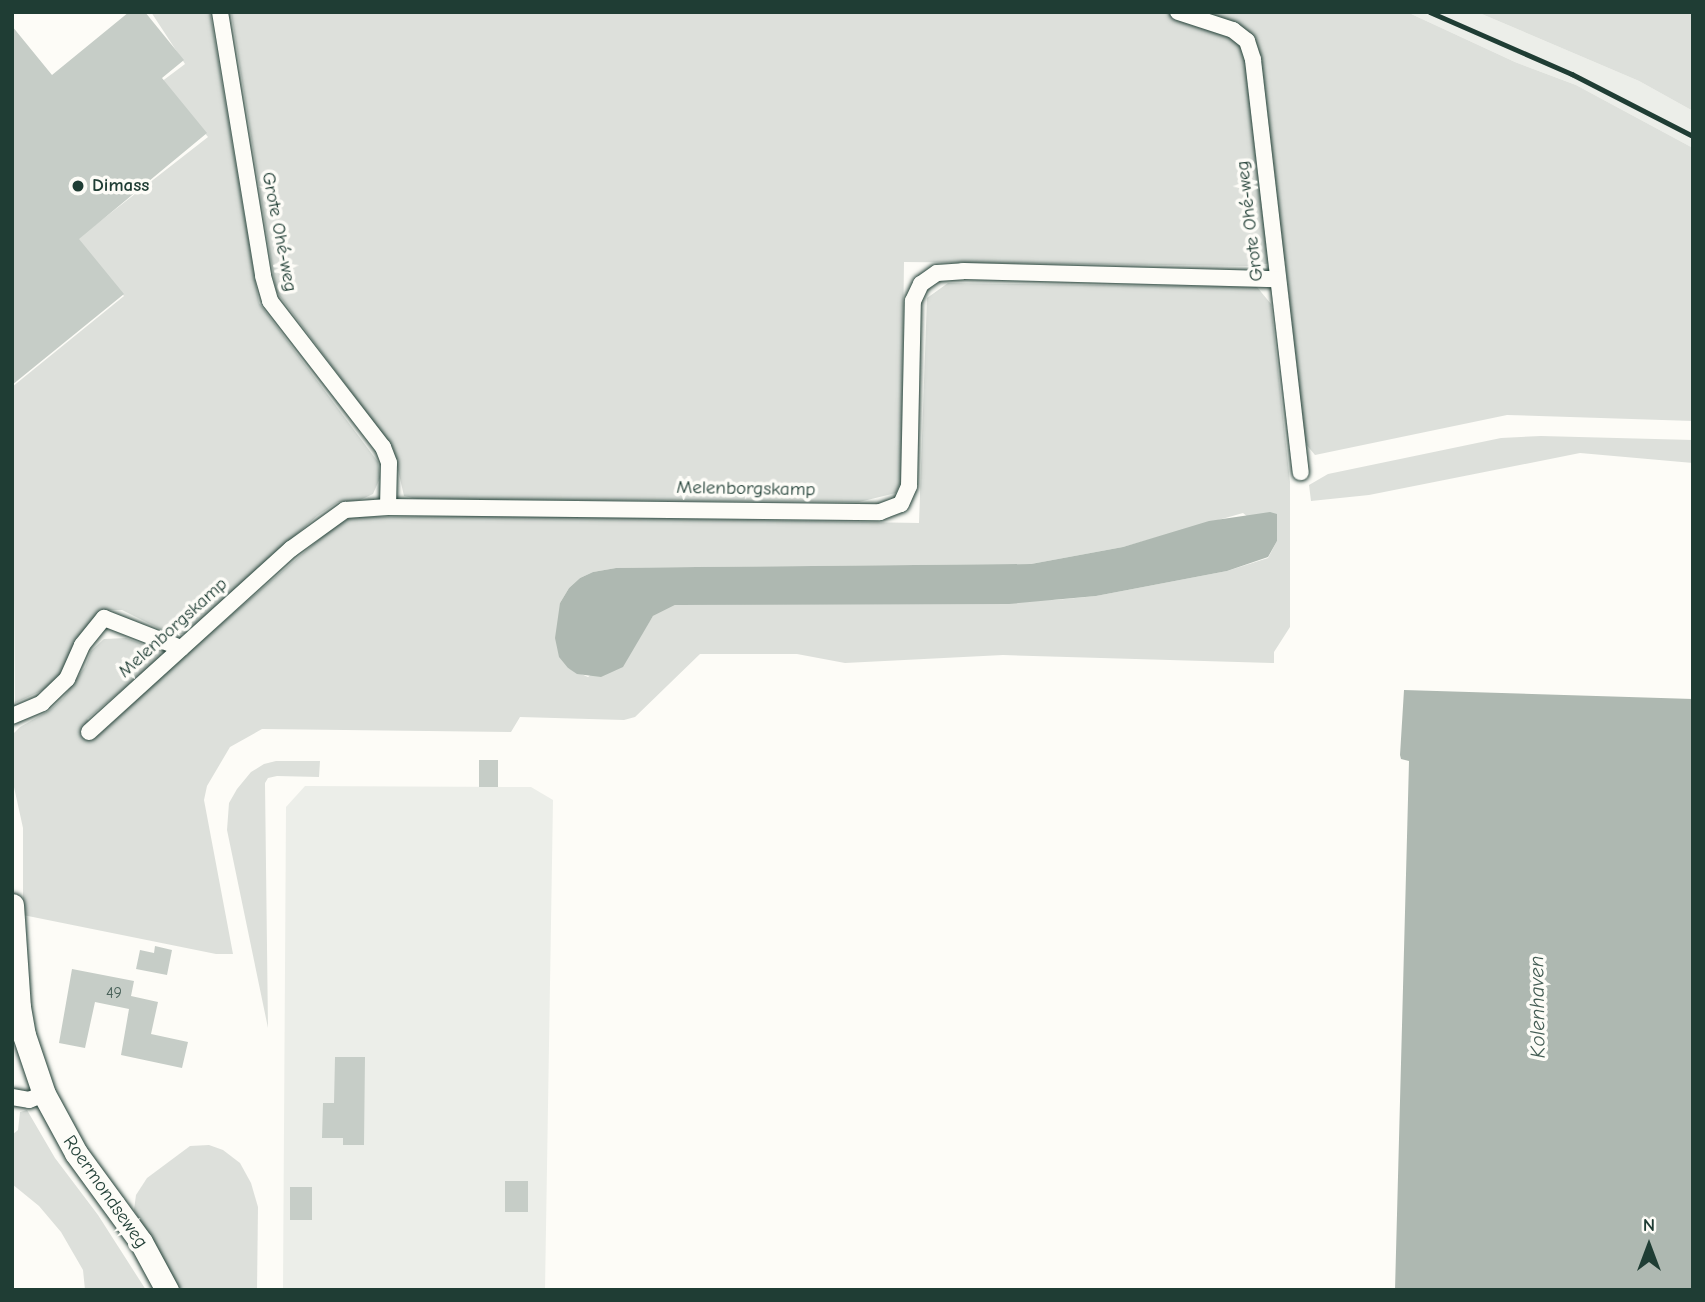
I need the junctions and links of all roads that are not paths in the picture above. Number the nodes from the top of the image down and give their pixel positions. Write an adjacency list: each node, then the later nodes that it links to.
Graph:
1 (220, 12): 5 (street, Grote Ohé-weg)
2 (1178, 12): 3 (street, Grote Ohé-weg)
3 (1278, 279): 4 (street, Grote Ohé-weg); 5 (street, Melenborgskamp)
4 (1301, 472)
5 (388, 507): 6 (street, Melenborgskamp)
6 (181, 648): 7 (street); 8 (street, Melenborgskamp)
7 (12, 716)
8 (89, 732)
9 (12, 905): 10 (main road, Roermondseweg)
10 (44, 1094): 11 (street); 12 (main road, Roermondseweg)
11 (12, 1097)
12 (167, 1290)

